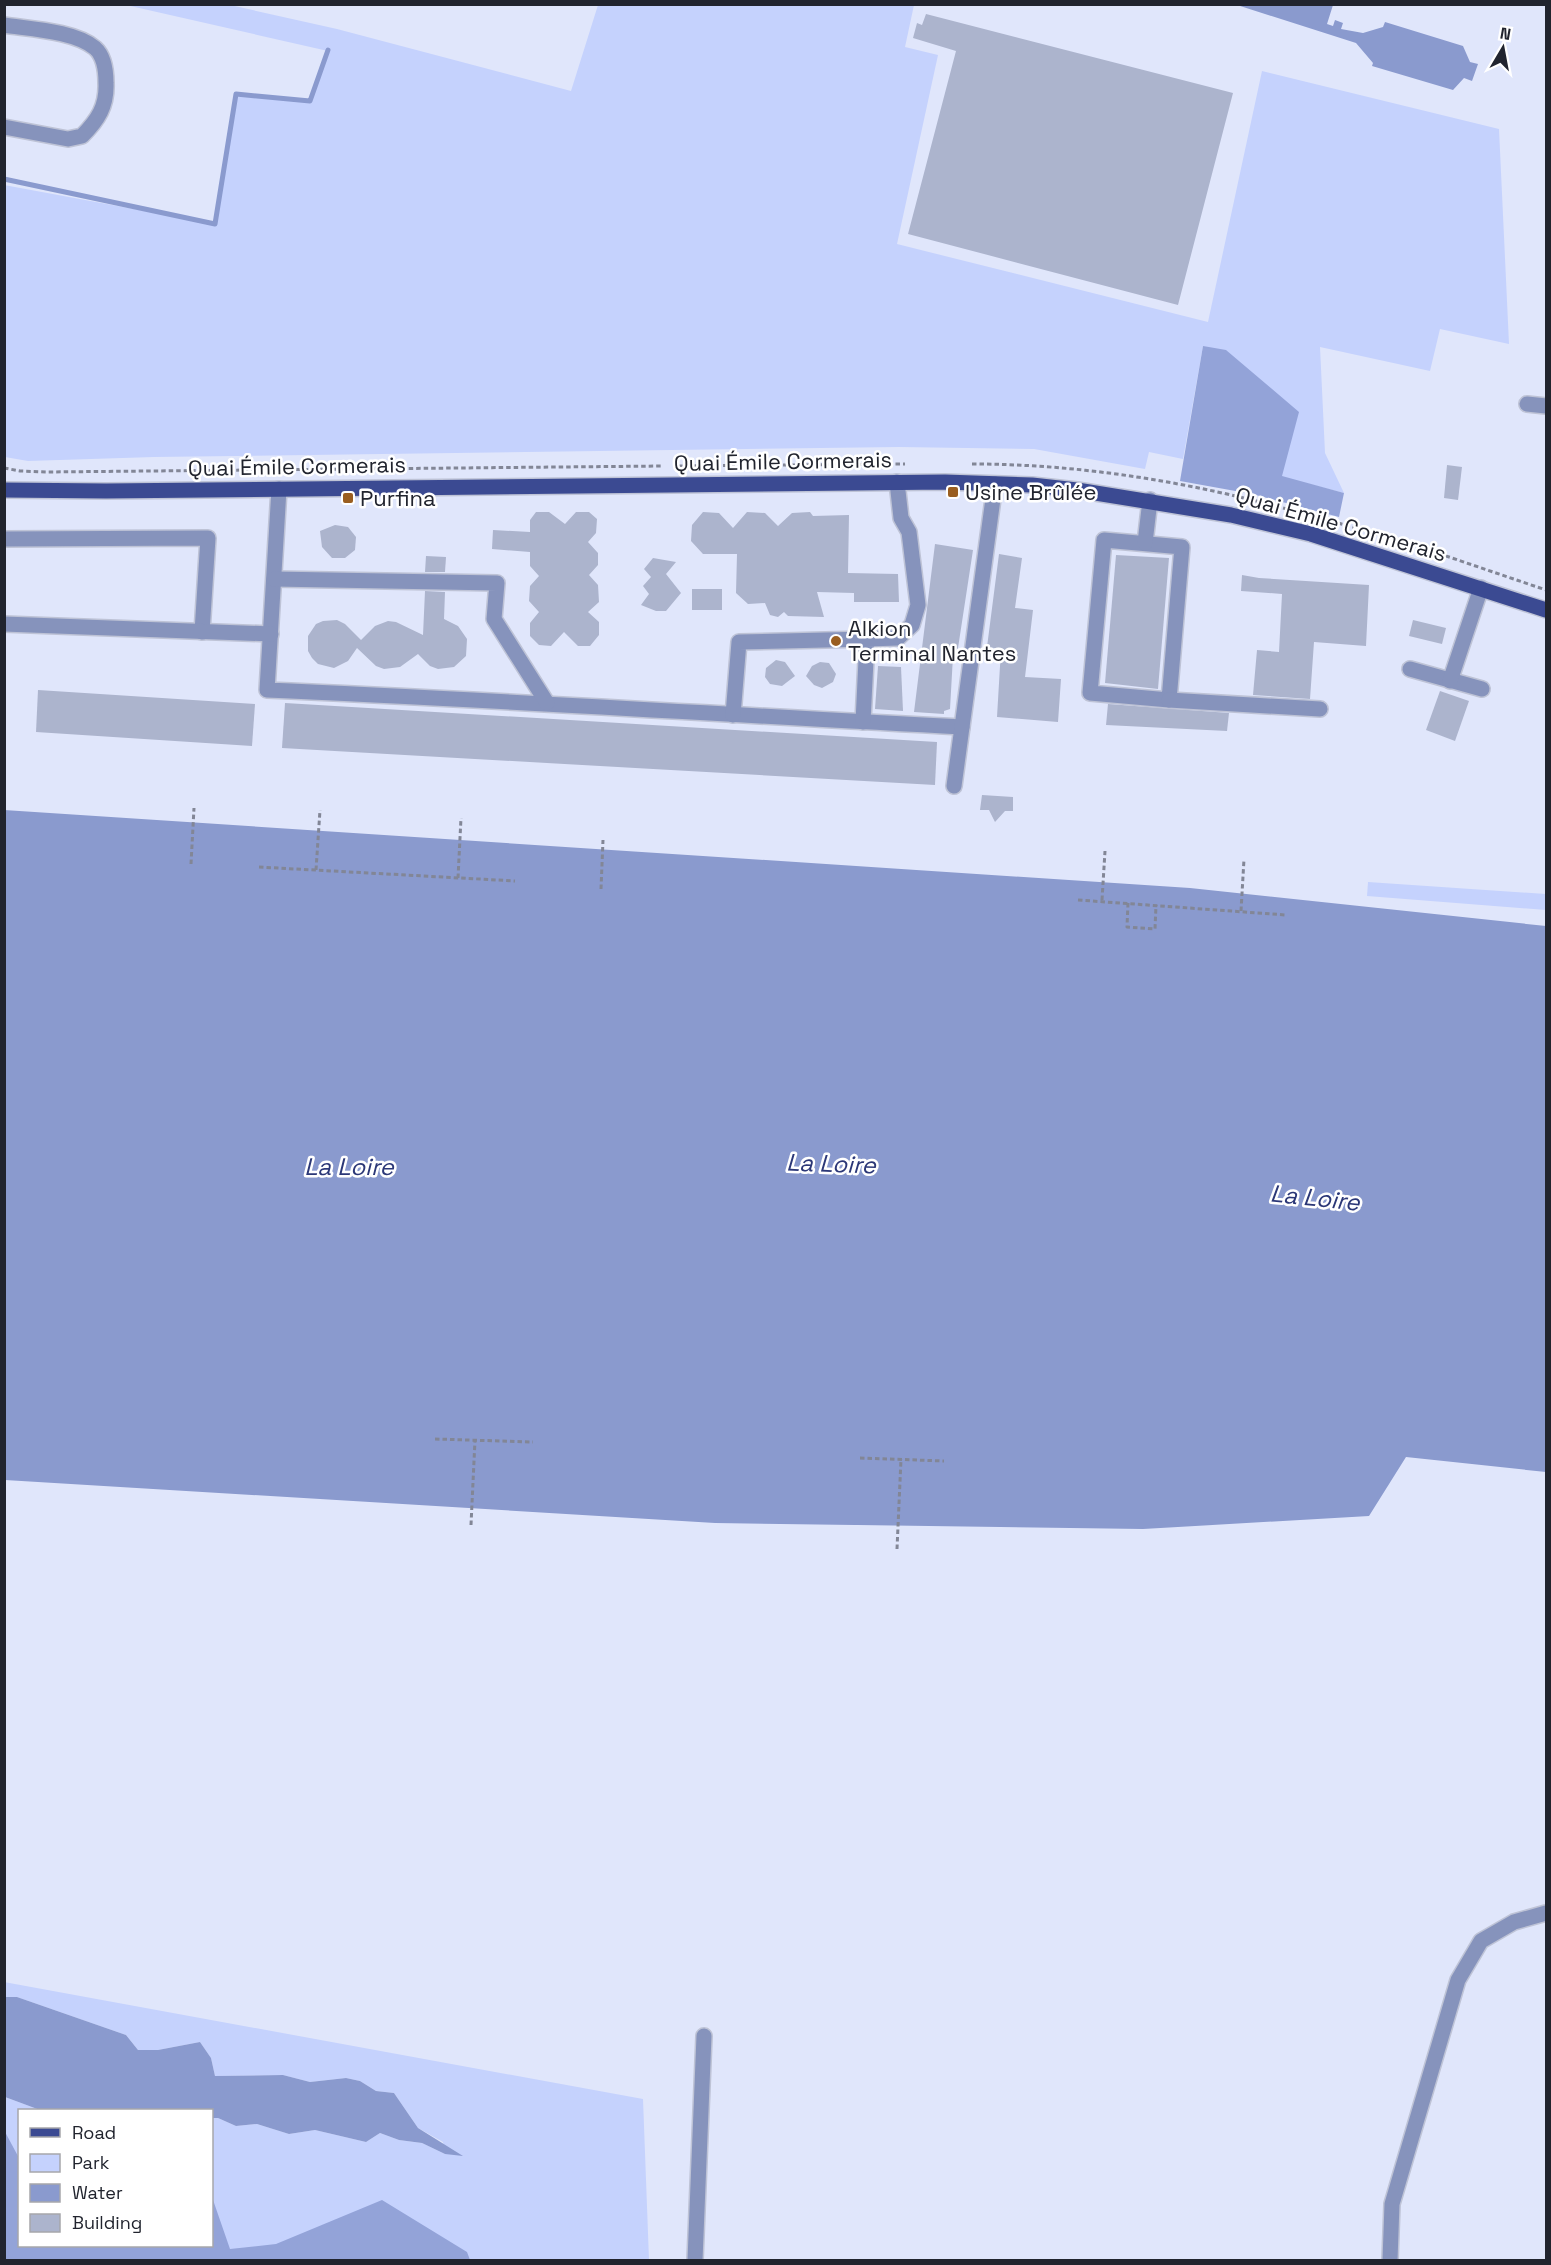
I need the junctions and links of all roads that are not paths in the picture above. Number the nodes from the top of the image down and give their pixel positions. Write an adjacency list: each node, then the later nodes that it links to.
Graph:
1 (4, 25): 2 (lane)
2 (4, 127)
3 (1527, 404): 4 (lane)
4 (1546, 406)
5 (897, 482): 6 (main road, Quai Émile Cormerais); 7 (main road, Quai Émile Cormerais); 18 (lane)
6 (995, 484): 9 (main road, Quai Émile Cormerais); 27 (lane)
7 (279, 489): 8 (main road, Quai Émile Cormerais); 12 (lane)
8 (4, 490)
9 (1150, 500): 11 (lane); 13 (main road, Quai Émile Cormerais)
10 (4, 539): 16 (lane)
11 (1145, 543): 22 (lane); 22 (lane)
12 (274, 579): 17 (lane); 23 (lane)
13 (1481, 588): 14 (main road, Quai Émile Cormerais); 20 (lane)
14 (1546, 609)
15 (4, 624): 16 (lane)
16 (202, 632): 17 (lane)
17 (271, 634): 23 (lane)
18 (867, 639): 25 (lane); 26 (lane)
19 (1410, 669): 20 (lane)
20 (1450, 681): 21 (lane)
21 (1482, 689)
22 (1169, 700): 24 (lane)
23 (546, 703): 25 (lane)
24 (1320, 709)
25 (733, 715): 26 (lane)
26 (863, 722): 27 (lane)
27 (962, 727): 28 (lane)
28 (954, 786)
29 (1546, 1913): 32 (lane)
30 (704, 2036): 31 (lane)
31 (695, 2260)
32 (1390, 2260)

